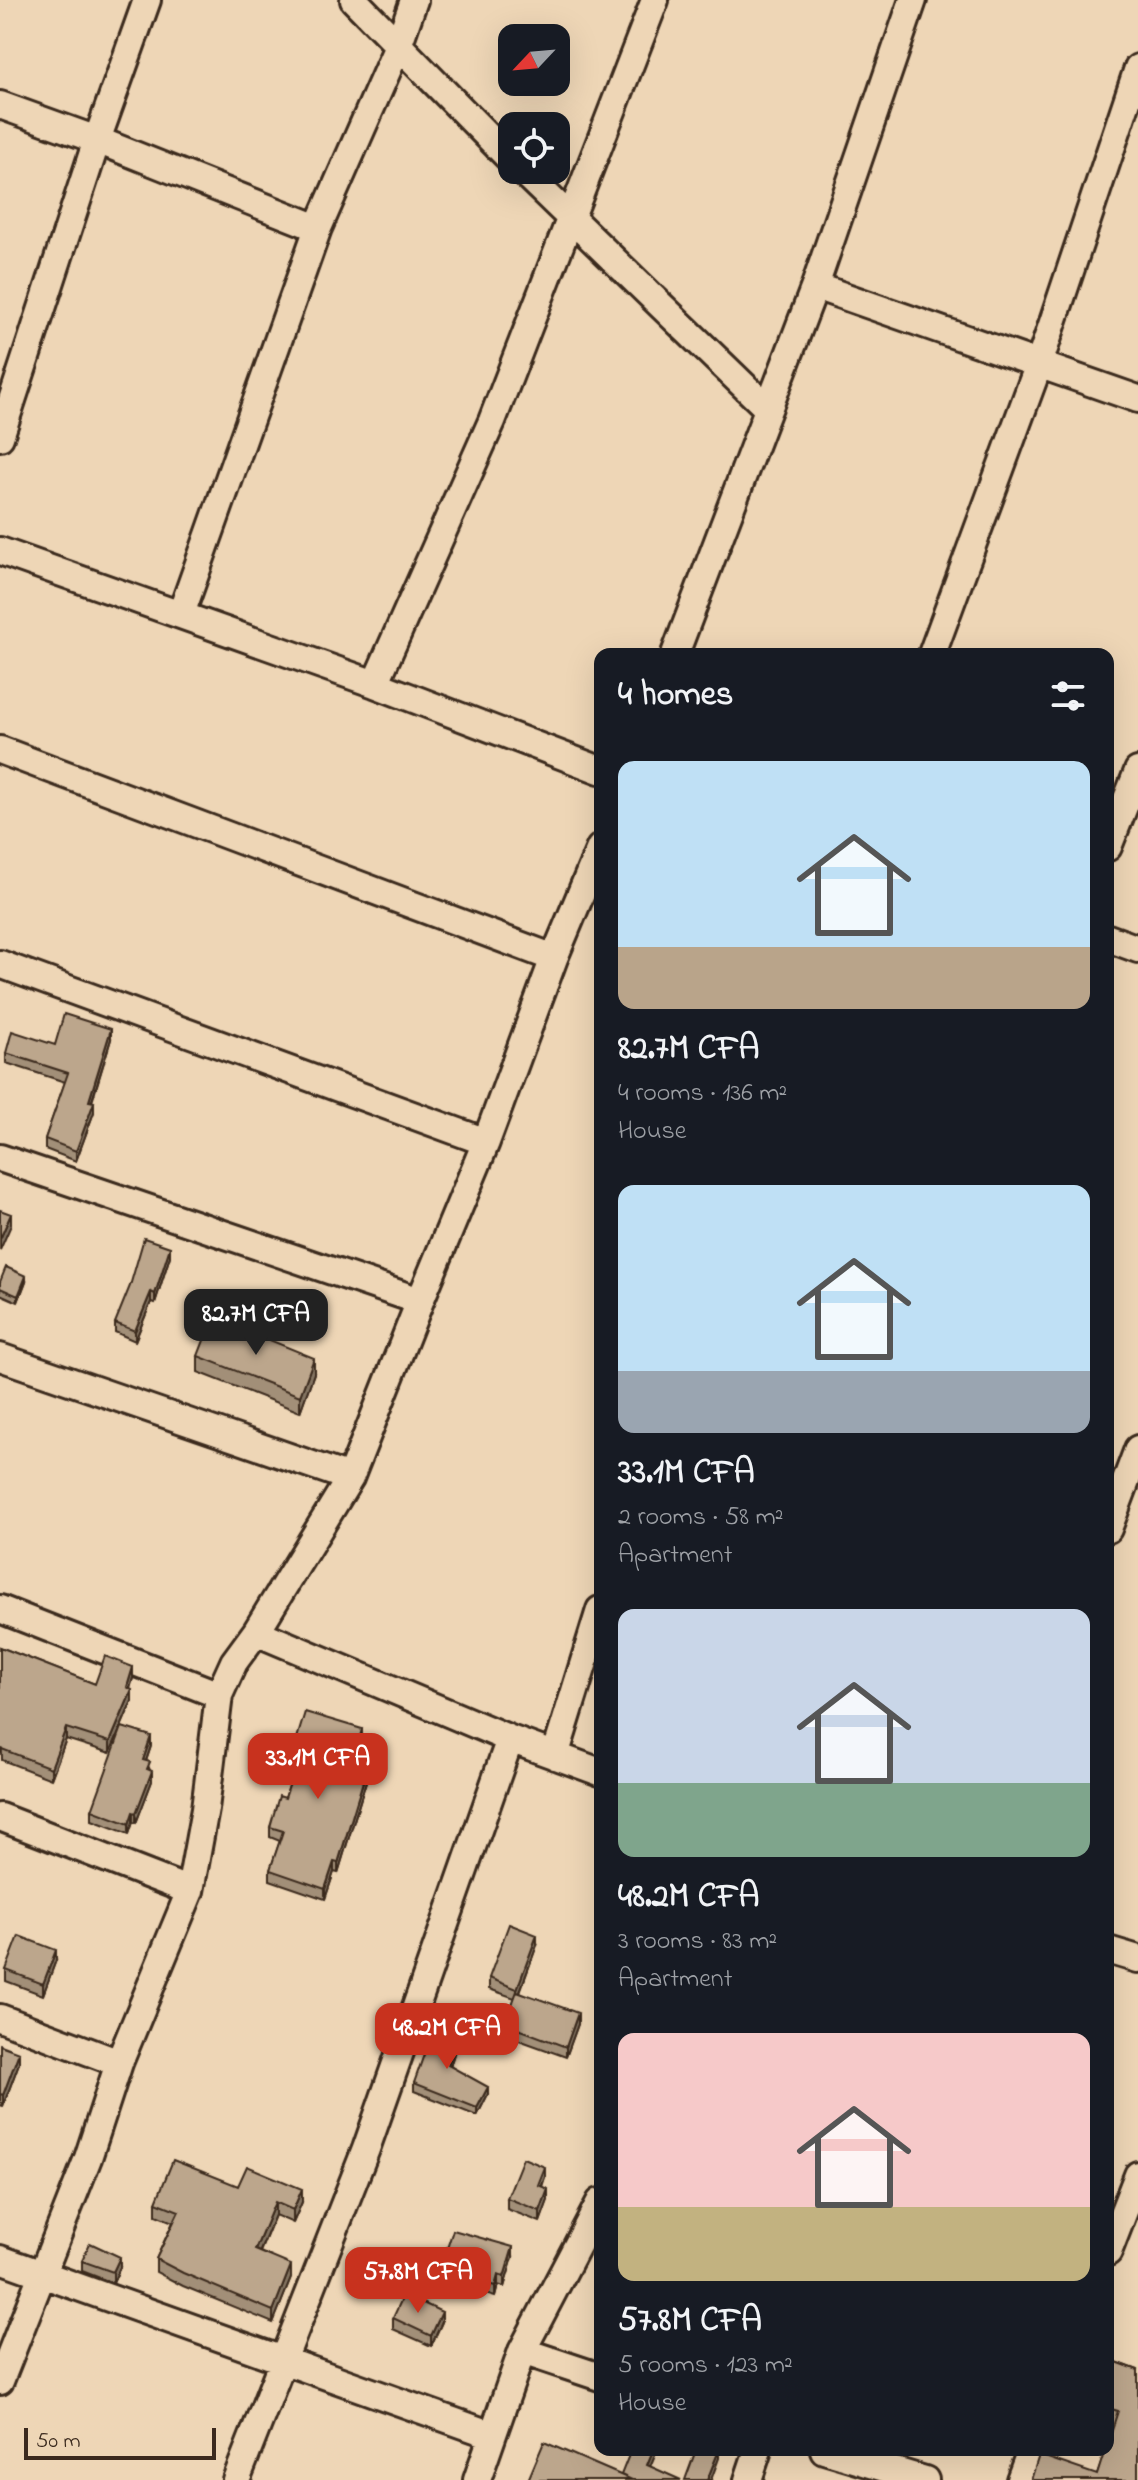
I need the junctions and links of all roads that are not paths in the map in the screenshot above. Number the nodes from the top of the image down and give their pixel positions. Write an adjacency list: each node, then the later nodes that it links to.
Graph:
1 (147, 0): 9 (street)
2 (354, 0): 6 (street)
3 (414, 0): 6 (street)
4 (655, 0): 12 (street)
5 (913, 0): 14 (street)
6 (398, 46): 10 (street); 13 (street)
7 (1138, 68): 15 (street)
8 (0, 105): 9 (street)
9 (97, 140): 13 (street); 18 (street)
10 (498, 147)
11 (535, 184): 12 (street)
12 (570, 219): 17 (street); 23 (street)
13 (318, 228): 20 (street)
14 (815, 286): 15 (street); 17 (street)
15 (1039, 364): 16 (street); 22 (street)
16 (1138, 399)
17 (767, 408): 21 (street)
18 (0, 437)
19 (0, 551): 20 (street)
20 (181, 614): 23 (street)
21 (677, 648)
22 (934, 648)
23 (375, 684): 25 (street)
24 (0, 750): 31 (street)
25 (594, 768)
26 (1138, 771): 27 (street)
27 (1114, 832)
28 (594, 862): 31 (street)
29 (1114, 940): 30 (street)
30 (1138, 949)
31 (554, 958): 33 (street)
32 (0, 964): 33 (street)
33 (486, 1142): 35 (street)
34 (0, 1158): 35 (street)
35 (420, 1301): 38 (street)
36 (0, 1357): 38 (street)
37 (1138, 1449): 39 (street)
38 (350, 1478): 42 (street)
39 (1114, 1513)
40 (0, 1609): 43 (street)
41 (594, 1629): 45 (street)
42 (256, 1632): 43 (street); 44 (street)
43 (219, 1695): 48 (street)
44 (510, 1739): 45 (street); 59 (street)
45 (555, 1756): 46 (street)
46 (594, 1770)
47 (0, 1817): 48 (street)
48 (190, 1891): 52 (street)
49 (1114, 1952): 50 (street)
50 (1138, 1959)
51 (0, 2018): 52 (street)
52 (119, 2063): 57 (street)
53 (1138, 2175): 55 (street)
54 (594, 2213): 58 (street)
55 (1114, 2237)
56 (0, 2259): 57 (street)
57 (43, 2276): 59 (street); 61 (street)
58 (522, 2351): 60 (street); 62 (street)
59 (281, 2360): 62 (street); 66 (street)
60 (594, 2375)
61 (0, 2381)
62 (492, 2435): 67 (street)
63 (756, 2456): 68 (street)
64 (844, 2456): 69 (street)
65 (1029, 2456): 70 (street)
66 (236, 2480)
67 (477, 2480)
68 (748, 2480)
69 (925, 2480)
70 (1020, 2480)

